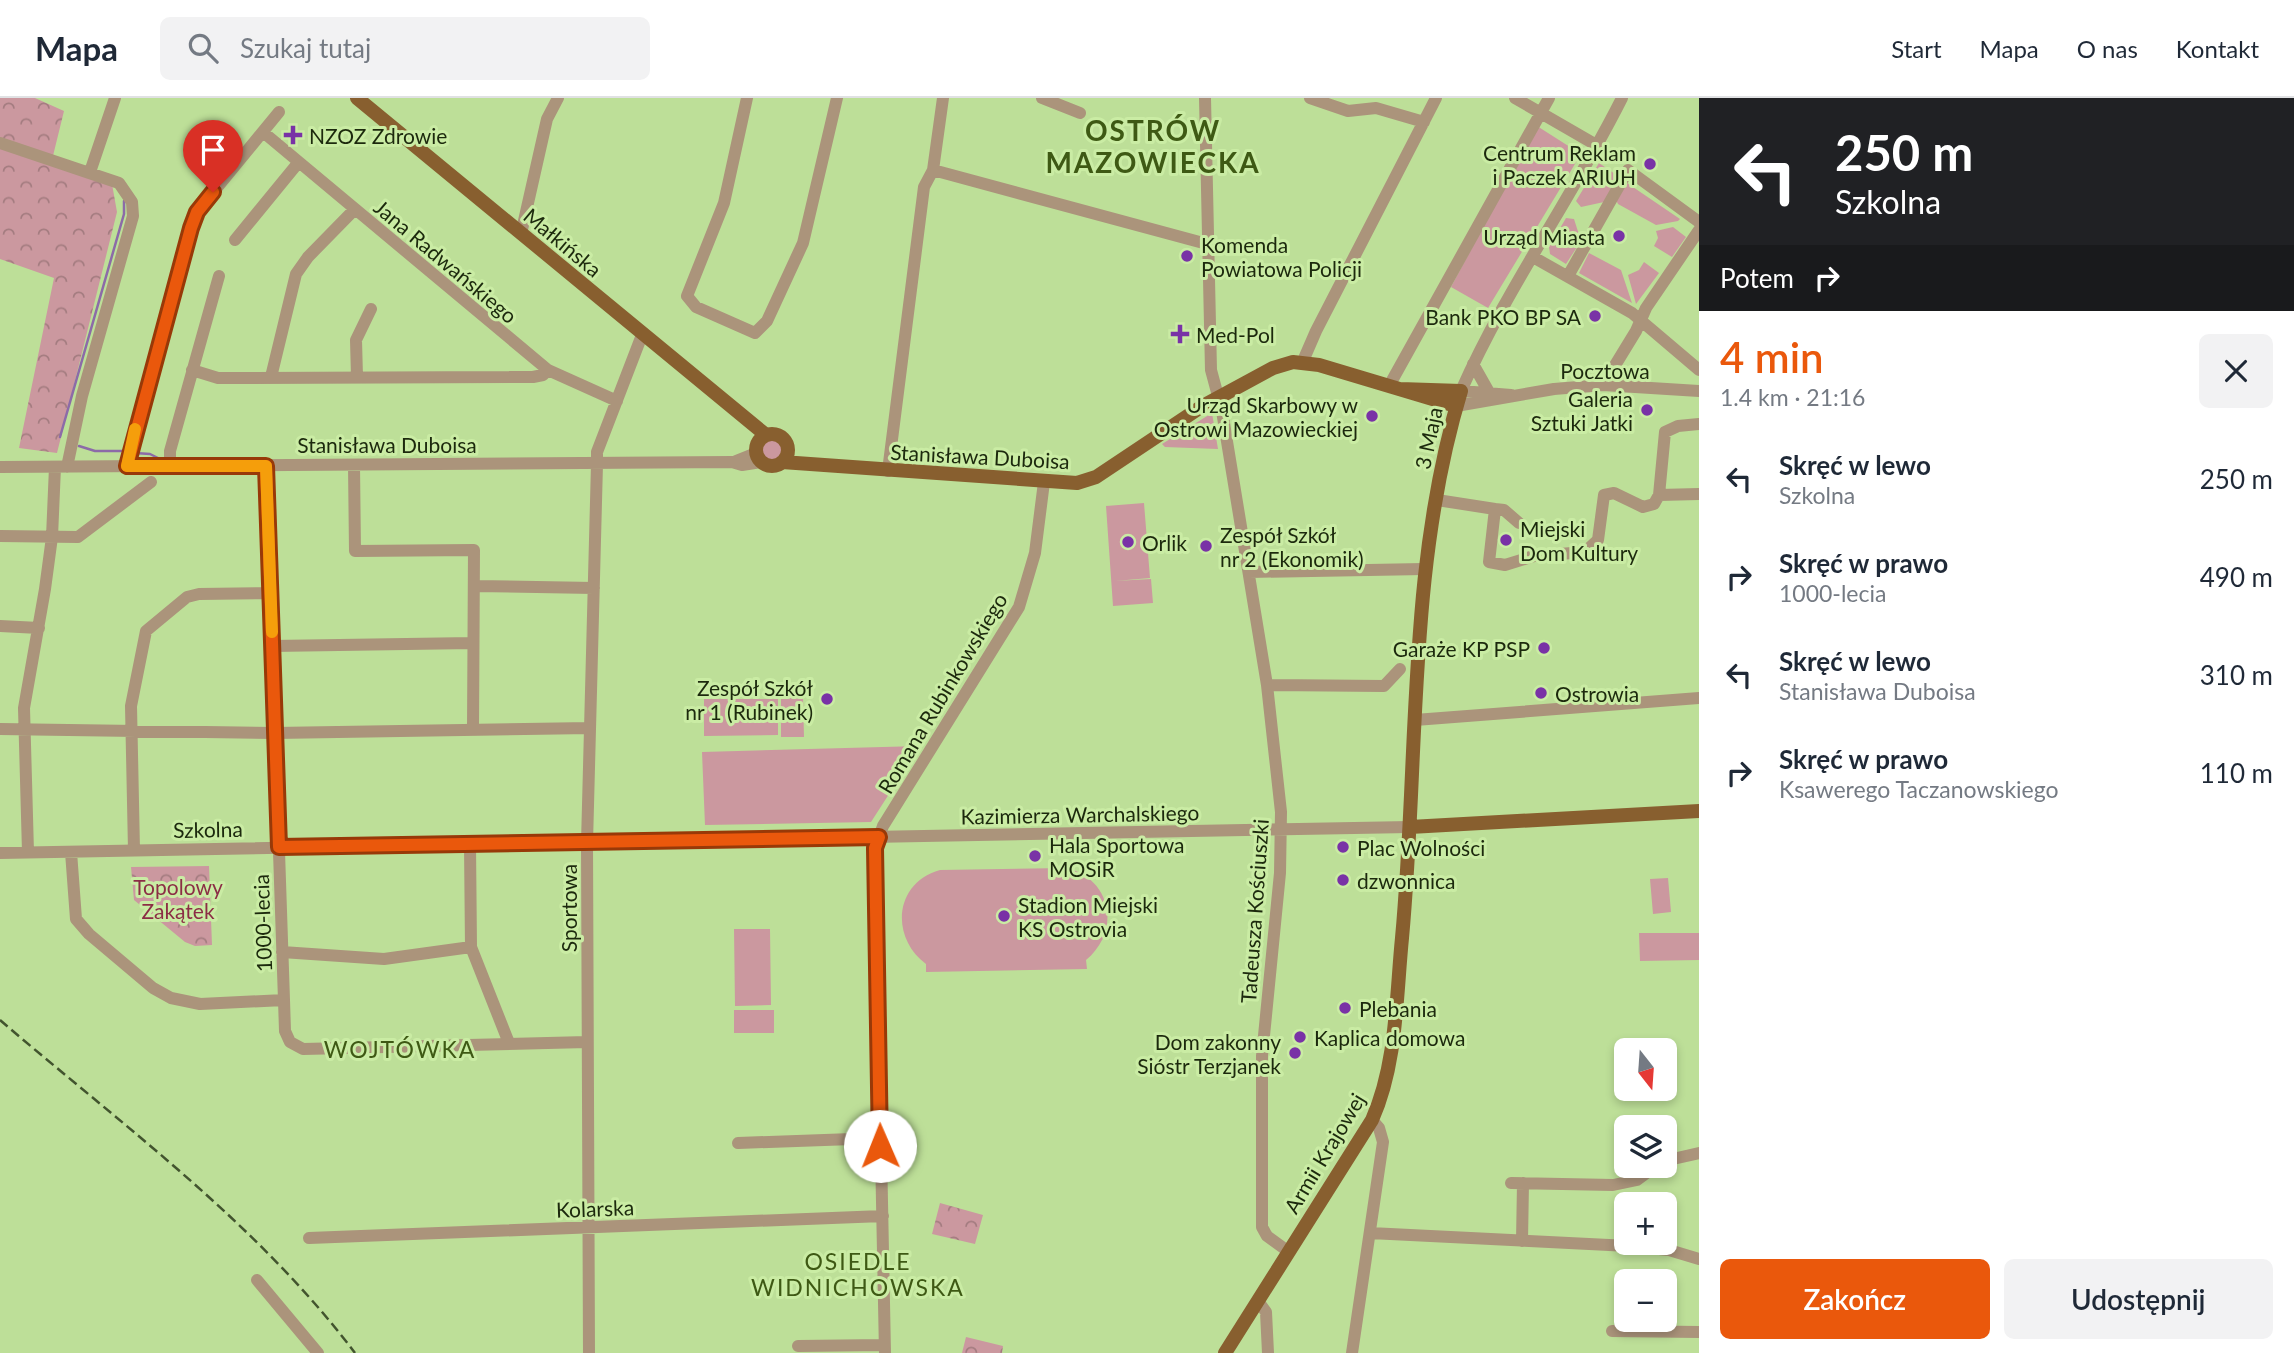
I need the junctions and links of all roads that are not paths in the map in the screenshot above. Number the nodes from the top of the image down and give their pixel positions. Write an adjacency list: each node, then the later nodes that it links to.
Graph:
1 (115, 98): 23 (street)
2 (357, 98): 26 (main road, Małkińska)
3 (558, 98): 26 (street)
4 (747, 98): 5 (street)
5 (837, 98)
6 (943, 98): 22 (street)
7 (1042, 98): 15 (street)
8 (1205, 98): 29 (street, Tadeusza Kościuszki)
9 (1310, 98): 17 (street)
10 (1436, 98): 17 (street)
11 (1515, 98): 16 (street)
12 (1549, 98): 16 (street)
13 (1622, 98): 20 (street, 3 Maja)
14 (279, 113): 18 (street)
15 (1080, 113)
16 (1541, 113): 20 (street); 44 (street)
17 (1424, 122): 36 (street)
18 (262, 132): 21 (street, Jana Radwańskiego); 55 (street)
19 (0, 143): 23 (street)
20 (1598, 145): 30 (street, 3 Maja)
21 (298, 163): 24 (street, Jana Radwańskiego); 28 (street)
22 (933, 170): 29 (street); 61 (street)
23 (90, 172): 59 (street)
24 (354, 210): 39 (street, Jana Radwańskiego); 41 (street)
25 (1699, 222): 32 (street)
26 (521, 234): 35 (main road, Małkińska)
27 (1698, 236): 34 (street)
28 (235, 240)
29 (1207, 244): 48 (street, Tadeusza Kościuszki)
30 (1533, 257): 32 (street); 37 (street, 3 Maja)
31 (219, 275): 38 (street)
32 (1568, 276): 34 (street)
33 (371, 309): 42 (street)
34 (1641, 319): 40 (street); 43 (street)
35 (642, 335): 50 (street, Sportowa); 52 (main road, Małkińska)
36 (1303, 361): 44 (main road); 48 (main road, Stanisława Duboisa)
37 (1473, 364): 46 (street); 49 (street, 3 Maja)
38 (192, 370): 41 (street); 60 (street)
39 (548, 370): 42 (street); 50 (street, Jana Radwańskiego)
40 (1699, 370)
41 (271, 377): 42 (street)
42 (357, 377)
43 (1603, 385): 45 (street, Pocztowa); 47 (street, Pocztowa)
44 (1395, 387): 49 (main road)
45 (1699, 391)
46 (1490, 394): 47 (street, Pocztowa); 49 (street, Pocztowa)
47 (1511, 396): 49 (street, Pocztowa)
48 (1218, 397): 63 (main road, Stanisława Duboisa); 72 (street, Tadeusza Kościuszki)
49 (1458, 398): 66 (main road, 3 Maja)
50 (617, 401): 54 (street, Sportowa)
51 (1699, 424): 65 (street)
52 (760, 448): 53 (main road); 53 (main road, Małkińska); 54 (street, Stanisława Duboisa)
53 (785, 457): 61 (main road, Stanisława Duboisa)
54 (597, 464): 57 (street, Stanisława Duboisa); 74 (street, Sportowa)
55 (127, 466): 59 (street, Stanisława Duboisa); 60 (street, Stanisława Duboisa)
56 (266, 466): 57 (street, Stanisława Duboisa); 60 (street, Stanisława Duboisa); 75 (street, 1000-lecia)
57 (354, 466): 73 (street)
58 (0, 467): 59 (street, Stanisława Duboisa)
59 (61, 467): 70 (street)
60 (170, 467)
61 (888, 471): 63 (main road, Stanisława Duboisa)
62 (151, 482): 70 (street)
63 (1044, 482): 93 (street, Romana Rubinkowskiego)
64 (1699, 494): 65 (street)
65 (1659, 495): 67 (street)
66 (1437, 500): 67 (street); 71 (main road, 3 Maja)
67 (1495, 509): 68 (street)
68 (1519, 523)
69 (0, 536): 70 (street)
70 (52, 537): 77 (street)
71 (1424, 569): 72 (street); 83 (main road, 3 Maja)
72 (1249, 572): 81 (street, Tadeusza Kościuszki)
73 (475, 586): 74 (street); 78 (street)
74 (594, 588): 84 (street, Sportowa)
75 (270, 593): 79 (street, 1000-lecia); 88 (street)
76 (0, 626): 77 (street)
77 (38, 628): 86 (street)
78 (473, 643): 79 (street); 87 (street)
79 (272, 646): 89 (street, 1000-lecia)
80 (1400, 669): 81 (street)
81 (1268, 685): 92 (street, Tadeusza Kościuszki)
82 (1699, 698): 83 (street)
83 (1415, 720): 91 (main road, 3 Maja)
84 (590, 728): 87 (street); 94 (street, Sportowa)
85 (0, 729): 86 (street)
86 (24, 729): 88 (street); 98 (street)
87 (473, 729): 89 (street)
88 (130, 731): 89 (street); 97 (street)
89 (275, 733): 96 (street, 1000-lecia)
90 (1699, 811): 91 (main road)
91 (1410, 827): 92 (street, Kazimierza Warchalskiego); 106 (main road, Armii Krajowej)
92 (1282, 829): 93 (street, Kazimierza Warchalskiego); 117 (street, Tadeusza Kościuszki)
93 (879, 837): 94 (street, Szkolna); 107 (street)
94 (587, 843): 95 (street, Szkolna); 104 (street, Sportowa)
95 (470, 845): 96 (street, Szkolna); 101 (street)
96 (279, 847): 97 (street, Szkolna); 102 (street, 1000-lecia)
97 (134, 850): 99 (street, Szkolna)
98 (28, 852): 99 (street, Szkolna); 100 (street, Szkolna)
99 (71, 852): 103 (street)
100 (0, 853)
101 (471, 947): 102 (street); 105 (street)
102 (282, 952): 103 (street, 1000-lecia)
103 (284, 1000): 105 (street, 1000-lecia)
104 (587, 1042): 105 (street); 113 (street, Sportowa)
105 (509, 1044)
106 (1373, 1120): 114 (street); 117 (main road, Armii Krajowej)
107 (880, 1138): 108 (street); 112 (street)
108 (738, 1143)
109 (1699, 1153): 110 (street)
110 (1677, 1158)
111 (1636, 1178): 116 (street)
112 (883, 1216): 113 (street, Kolarska); 124 (street)
113 (588, 1228): 115 (street, Kolarska); 126 (street, Sportowa)
114 (1370, 1233): 116 (street); 129 (street)
115 (309, 1238)
116 (1522, 1241): 118 (street)
117 (1289, 1252): 120 (main road, Armii Krajowej)
118 (1699, 1259)
119 (257, 1280): 125 (street)
120 (1258, 1301): 127 (main road, Armii Krajowej); 128 (street)
121 (1612, 1331): 122 (street)
122 (1699, 1332)
123 (798, 1346): 124 (street)
124 (885, 1349)
125 (318, 1353)
126 (589, 1353)
127 (1225, 1353)
128 (1268, 1353)
129 (1352, 1353)

